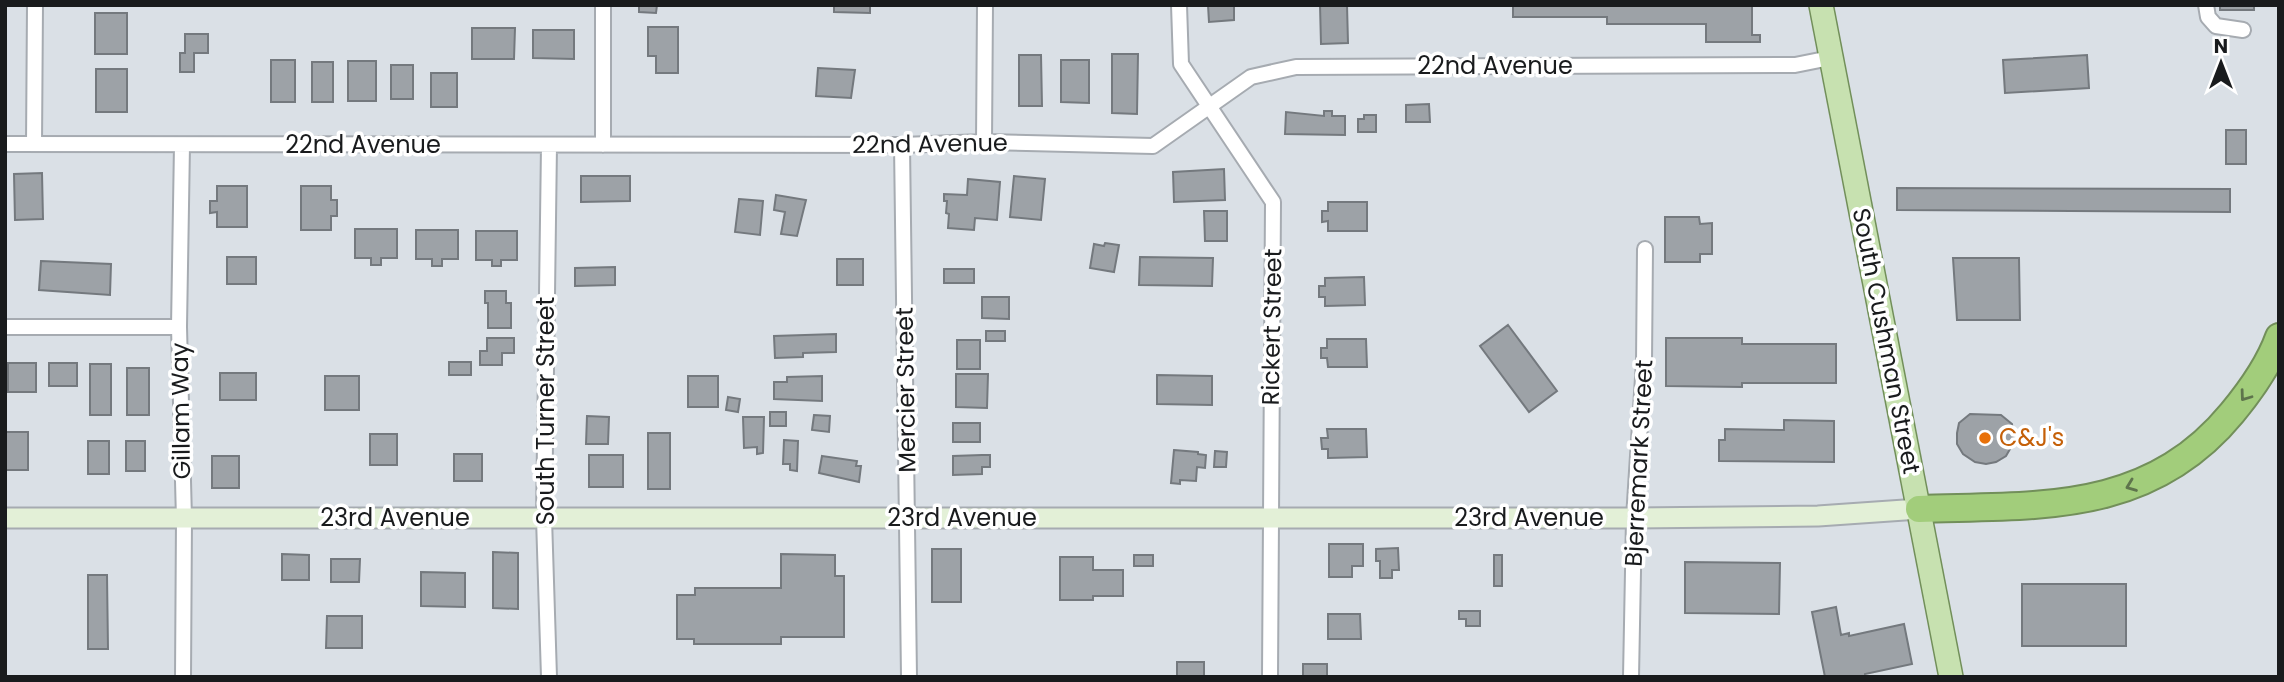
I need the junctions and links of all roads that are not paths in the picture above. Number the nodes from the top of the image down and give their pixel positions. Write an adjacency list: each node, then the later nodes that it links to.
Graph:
1 (35, 5): 12 (street)
2 (603, 5): 15 (street)
3 (985, 5): 10 (street)
4 (1179, 5): 9 (street, Rickert Street)
5 (1821, 5): 8 (main road, South Cushman Street)
6 (2206, 5): 7 (street)
7 (2244, 30)
8 (1830, 58): 9 (street, 22nd Avenue); 21 (main road, South Cushman Street)
9 (1207, 107): 10 (street, 22nd Avenue); 22 (street, Rickert Street)
10 (984, 142): 16 (street, 22nd Avenue)
11 (5, 144): 12 (street, 22nd Avenue)
12 (34, 144): 13 (street, 22nd Avenue)
13 (182, 145): 14 (street, 22nd Avenue); 19 (street, Gillam Way)
14 (548, 145): 15 (street, 22nd Avenue); 24 (street, South Turner Street)
15 (603, 145): 16 (street, 22nd Avenue)
16 (902, 145): 25 (street, Mercier Street)
17 (1645, 249): 26 (street, Bjerremark Street)
18 (5, 327): 19 (street)
19 (179, 327): 27 (street, Gillam Way)
20 (2279, 337): 21 (highway, one-way to 21)
21 (1919, 509): 26 (street, 23rd Avenue); 33 (main road, South Cushman Street)
22 (1270, 516): 25 (street, 23rd Avenue); 26 (street, 23rd Avenue); 31 (street, Rickert Street)
23 (5, 518): 27 (street, 23rd Avenue)
24 (544, 518): 25 (street, 23rd Avenue); 27 (street, 23rd Avenue); 29 (street, South Turner Street)
25 (907, 518): 30 (street, Mercier Street)
26 (1634, 518): 32 (street, Bjerremark Street)
27 (184, 519): 28 (street, Gillam Way)
28 (183, 677)
29 (549, 677)
30 (909, 677)
31 (1270, 677)
32 (1632, 677)
33 (1951, 677)

